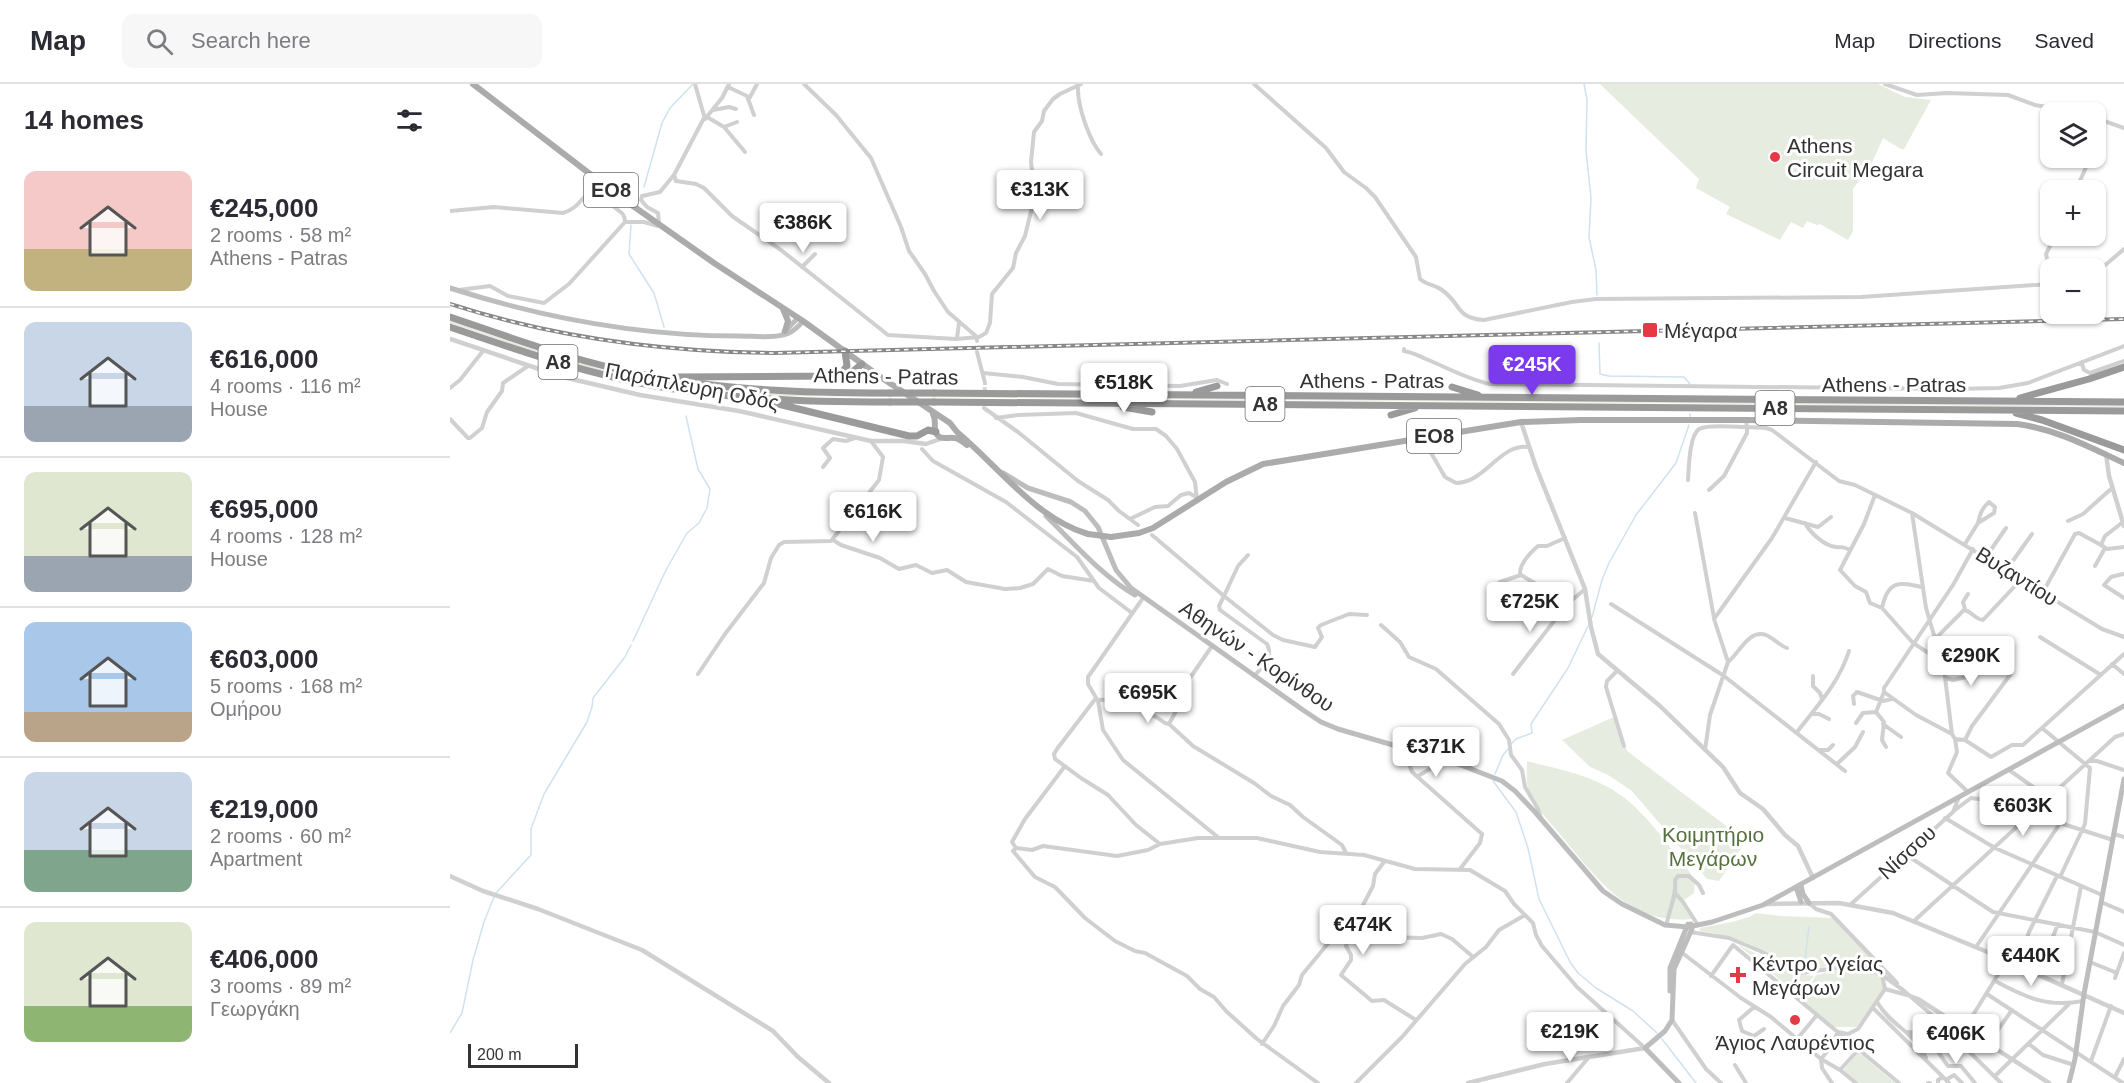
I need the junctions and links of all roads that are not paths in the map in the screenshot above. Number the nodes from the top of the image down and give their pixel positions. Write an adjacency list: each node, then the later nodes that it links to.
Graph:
1 (473, 84): 24 (main road, ΕΟ8)
2 (695, 84): 14 (street)
3 (757, 84): 9 (street)
4 (804, 84): 35 (street)
5 (1254, 84): 29 (street)
6 (1885, 84): 10 (street)
7 (1080, 85): 20 (street); 40 (street)
8 (729, 86): 9 (street); 12 (street)
9 (749, 99): 13 (street)
10 (2040, 107)
11 (736, 109): 12 (street)
12 (712, 111): 14 (street)
13 (754, 115)
14 (706, 118): 17 (street); 21 (street)
15 (2106, 121): 18 (street)
16 (737, 122): 17 (street)
17 (724, 127): 19 (street)
18 (2124, 128)
19 (745, 152)
20 (1101, 154)
21 (674, 175): 24 (street); 28 (street)
22 (450, 210): 23 (street)
23 (625, 222): 24 (street); 31 (street)
24 (662, 226): 32 (main road, ΕΟ8)
25 (2124, 249): 27 (street)
26 (815, 254): 28 (street)
27 (2106, 264)
28 (802, 267): 39 (street)
29 (2040, 285)
30 (450, 288): 31 (main road, Παράπλευρη Οδός)
31 (458, 290): 37 (main road, Παράπλευρη Οδός)
32 (780, 306): 34 (main road, ΕΟ8); 37 (main road)
33 (450, 317): 52 (highway, Athens - Patras / Α8)
34 (800, 319): 37 (main road); 44 (main road, ΕΟ8)
35 (959, 323): 39 (street); 40 (street)
36 (450, 327): 61 (highway, Athens - Patras / Α8)
37 (783, 333)
38 (450, 339): 43 (street, Παράπλευρη Οδός)
39 (956, 339): 40 (street)
40 (977, 340)
41 (2124, 346): 48 (street)
42 (1404, 349): 48 (street)
43 (483, 351): 49 (street, Παράπλευρη Οδός); 58 (street)
44 (844, 351): 47 (main road, ΕΟ8); 53 (highway)
45 (977, 352): 51 (street)
46 (2124, 361): 48 (street)
47 (862, 364): 53 (highway); 69 (main road, ΕΟ8)
48 (2082, 364)
49 (528, 366): 73 (street); 79 (street, Παράπλευρη Οδός)
50 (2124, 367): 62 (highway)
51 (983, 373): 54 (street); 55 (street)
52 (655, 376): 53 (highway); 59 (highway, Athens - Patras / Α8, bridge)
53 (838, 376)
54 (985, 383)
55 (1227, 384)
56 (1217, 386): 59 (highway)
57 (1452, 387): 60 (highway)
58 (450, 388)
59 (1188, 395): 60 (highway, Athens - Patras / Α8)
60 (1486, 397): 62 (highway, Athens - Patras / Α8)
61 (758, 398): 64 (highway, Athens - Patras / Α8, bridge); 78 (highway)
62 (2008, 401): 63 (highway, Athens - Patras / Α8)
63 (2124, 402)
64 (1106, 403): 65 (highway, Athens - Patras / Α8); 70 (highway)
65 (1424, 406): 67 (highway, Athens - Patras / Α8); 71 (highway)
66 (984, 408): 72 (street)
67 (2005, 410): 68 (highway, Athens - Patras / Α8); 86 (highway)
68 (2124, 411)
69 (932, 412): 74 (main road, ΕΟ8); 78 (main road)
70 (1152, 412)
71 (1391, 415)
72 (996, 418): 98 (street); 103 (street)
73 (450, 419)
74 (945, 420): 77 (main road, ΕΟ8); 78 (main road)
75 (1521, 422): 76 (main road, ΕΟ8); 81 (main road, ΕΟ8); 84 (street)
76 (1747, 424): 88 (main road, ΕΟ8); 89 (street, Βυζαντίου); 93 (street, Βυζαντίου); 95 (street)
77 (953, 427): 80 (main road); 87 (main road, ΕΟ8)
78 (936, 431): 80 (main road, ΕΟ8); 83 (street)
79 (855, 437): 82 (street, Παράπλευρη Οδός); 91 (street)
80 (946, 438): 83 (street, Παράπλευρη Οδός); 87 (main road, ΕΟ8)
81 (1422, 438): 84 (street); 98 (main road, ΕΟ8)
82 (871, 441): 83 (street, Παράπλευρη Οδός); 113 (street)
83 (932, 443)
84 (1528, 447): 112 (street)
85 (922, 449): 125 (street)
86 (2124, 450)
87 (980, 454): 92 (main road, ΕΟ8)
88 (2106, 454): 90 (main road, ΕΟ8); 94 (street)
89 (1816, 462): 96 (street, Βυζαντίου); 102 (street)
90 (2124, 463)
91 (823, 467)
92 (999, 471): 97 (main road, ΕΟ8); 135 (main road, Αθηνών - Κορίνθου)
93 (1688, 480)
94 (2112, 488): 104 (street); 107 (street)
95 (1709, 490)
96 (1875, 495): 100 (street, Βυζαντίου); 118 (street)
97 (1026, 496): 109 (main road, ΕΟ8, bridge); 135 (main road, Αθηνών - Κορίνθου)
98 (1197, 499): 103 (street); 109 (main road, ΕΟ8)
99 (1695, 513): 144 (street)
100 (1912, 513): 114 (street, Βυζαντίου); 127 (street)
101 (1831, 517): 105 (street)
102 (1785, 518): 105 (street); 144 (street)
103 (1130, 519): 109 (street)
104 (2068, 521)
105 (1805, 523): 118 (street)
106 (1978, 523): 106 (street); 114 (street)
107 (2123, 524): 115 (street)
108 (2006, 528): 120 (street)
109 (1139, 529)
110 (2032, 534): 122 (street)
111 (1152, 535): 133 (street)
112 (1565, 538): 124 (street); 128 (street)
113 (833, 540): 125 (street); 160 (street)
114 (1965, 544): 117 (street, Βυζαντίου)
115 (2103, 547): 116 (street); 121 (street); 131 (street)
116 (2124, 547)
117 (1973, 549): 120 (street, Βυζαντίου); 143 (street)
118 (1850, 550): 139 (street)
119 (1248, 555): 133 (street)
120 (1986, 557): 122 (street, Βυζαντίου)
121 (2095, 566)
122 (2007, 569): 129 (street, Βυζαντίου)
123 (2122, 574): 136 (street)
124 (1520, 575): 126 (street); 130 (street)
125 (1094, 581): 141 (street)
126 (1493, 588)
127 (1922, 588): 139 (street); 143 (street)
128 (1586, 589): 138 (street); 159 (street)
129 (2038, 589): 131 (street, Βυζαντίου); 140 (street)
130 (1539, 591): 134 (street); 138 (street)
131 (2043, 592): 146 (street, Βυζαντίου)
132 (1968, 594): 140 (street)
133 (1224, 596): 142 (street); 164 (street)
134 (1529, 596)
135 (1143, 598): 141 (street); 151 (main road, Αθηνών - Κορίνθου)
136 (2124, 598)
137 (1611, 604): 165 (street)
138 (1565, 607): 161 (street)
139 (1882, 608): 150 (street)
140 (1965, 609): 147 (street)
141 (1132, 613): 170 (street)
142 (1367, 615)
143 (1929, 618): 147 (street); 150 (street)
144 (1714, 619): 156 (street)
145 (1381, 625): 209 (street)
146 (2124, 637)
147 (1936, 638): 157 (street)
148 (2040, 638): 163 (street)
149 (2012, 641): 187 (street)
150 (1913, 642): 157 (street); 168 (street)
151 (1212, 646): 164 (main road, Αθηνών - Κορίνθου); 179 (street)
152 (1787, 648): 156 (street)
153 (1978, 650): 167 (street)
154 (1849, 651): 171 (street)
155 (2124, 654): 158 (street)
156 (1728, 662): 165 (street)
157 (1942, 662): 167 (street)
158 (2112, 664): 162 (street); 163 (street)
159 (1617, 671): 190 (street); 193 (street)
160 (698, 674)
161 (1513, 674)
162 (2124, 674)
163 (2101, 675): 181 (street)
164 (1254, 676): 194 (main road, Αθηνών - Κορίνθου)
165 (1724, 676): 182 (street); 193 (street)
166 (1813, 676): 171 (street)
167 (1946, 678): 185 (street)
168 (1884, 692): 169 (street); 172 (street)
169 (1893, 698): 172 (street); 185 (street)
170 (1097, 699): 179 (street); 198 (street); 216 (street)
171 (1822, 700): 176 (street)
172 (1881, 700): 173 (street); 175 (street)
173 (1854, 704)
174 (2124, 706): 188 (main road, Αθηνών - Κορίνθου)
175 (1876, 712): 178 (street); 180 (street)
176 (1811, 714): 177 (street); 182 (street)
177 (1829, 719)
178 (1856, 723)
179 (1169, 724): 220 (street)
180 (1883, 724): 186 (street); 191 (street)
181 (2042, 728): 187 (street); 188 (street)
182 (1797, 732): 192 (street)
183 (1863, 732): 197 (street)
184 (2124, 734): 196 (street)
185 (1954, 736): 187 (street); 204 (street)
186 (1901, 737)
187 (1965, 740)
188 (2059, 742): 196 (street); 199 (main road, Αθηνών - Κορίνθου)
189 (1833, 745): 192 (street)
190 (1624, 746)
191 (1886, 747)
192 (1817, 748): 197 (street)
193 (1705, 750): 227 (street)
194 (1412, 752): 195 (main road, Αθηνών - Κορίνθου); 202 (street)
195 (1435, 758): 202 (street); 209 (main road, Αθηνών - Κορίνθου)
196 (2089, 763): 200 (street); 206 (street); 213 (street)
197 (1837, 764): 201 (street)
198 (1065, 766): 217 (street); 218 (street)
199 (2009, 770): 204 (main road, Αθηνών - Κορίνθου); 206 (street)
200 (2124, 770)
201 (1845, 771)
202 (1417, 776): 224 (street)
203 (2124, 779): 207 (main road)
204 (1968, 792): 205 (main road, Αθηνών - Κορίνθου)
205 (1959, 797): 208 (street, Νίσσου); 227 (main road, Αθηνών - Κορίνθου)
206 (2049, 798): 211 (street); 212 (street)
207 (2122, 804): 214 (main road)
208 (1953, 812): 210 (street, Νίσσου); 211 (street)
209 (1541, 819): 243 (main road, Αθηνών - Κορίνθου)
210 (1945, 819): 219 (street); 221 (street, Νίσσου)
211 (2024, 821): 219 (street)
212 (2061, 822): 213 (street); 223 (street)
213 (2084, 830): 214 (street); 226 (street)
214 (2113, 837): 215 (street); 233 (main road)
215 (2124, 837)
216 (1220, 838): 217 (street); 220 (street)
217 (1160, 844): 218 (street)
218 (1016, 848): 288 (street)
219 (1995, 848): 223 (street); 228 (street)
220 (1346, 853): 222 (street)
221 (1905, 854): 228 (street); 237 (street, Νίσσου)
222 (1384, 862): 224 (street); 248 (street)
223 (2032, 865): 226 (street); 239 (street)
224 (1460, 869): 240 (street)
225 (450, 876): 307 (street)
226 (2059, 877): 230 (street); 241 (street)
227 (1814, 878): 229 (main road, Αθηνών - Κορίνθου)
228 (1954, 885): 239 (street); 242 (street)
229 (1798, 886): 234 (main road); 235 (main road); 236 (main road, Αθηνών - Κορίνθου)
230 (2081, 886): 233 (street); 246 (street)
231 (1675, 893): 232 (street); 243 (street); 245 (street)
232 (1703, 893)
233 (2102, 899): 238 (street); 247 (main road)
234 (1801, 903): 235 (street); 236 (street)
235 (1809, 903): 237 (street); 267 (street)
236 (1766, 904): 245 (main road, Αθηνών - Κορίνθου)
237 (1850, 904): 242 (street)
238 (2124, 912)
239 (1999, 913): 241 (street); 253 (street)
240 (1525, 915): 255 (street); 291 (street)
241 (2035, 920): 244 (street); 259 (street)
242 (1914, 921): 253 (street)
243 (1666, 923): 245 (main road, Αθηνών - Κορίνθου); 249 (main road)
244 (2058, 924): 246 (street); 256 (street)
245 (1691, 926): 249 (main road); 250 (street); 252 (main road)
246 (2073, 927): 247 (street); 265 (street)
247 (2095, 932): 251 (street); 258 (main road)
248 (1347, 939): 255 (street); 280 (street); 288 (street)
249 (1680, 941): 252 (main road)
250 (1735, 943): 261 (street); 262 (street); 279 (street)
251 (2124, 945)
252 (1679, 950): 262 (street); 281 (main road)
253 (1979, 950): 257 (street)
254 (2124, 953): 260 (street)
255 (1472, 956): 280 (street)
256 (2045, 957)
257 (2007, 960): 259 (street); 264 (street)
258 (2090, 962): 260 (street); 269 (main road)
259 (2019, 965): 265 (street)
260 (2117, 973): 263 (street)
261 (1882, 975): 266 (street); 267 (street)
262 (1711, 976): 275 (street)
263 (2115, 978)
264 (1995, 981): 268 (street); 273 (street)
265 (2062, 984): 269 (street)
266 (1885, 989): 270 (street); 272 (street)
267 (1903, 990): 270 (street)
268 (1987, 994): 277 (street); 282 (street)
269 (2084, 994): 271 (main road); 274 (street)
270 (1910, 996): 282 (street); 303 (street)
271 (2083, 1001): 273 (street); 293 (main road)
272 (1877, 1002): 276 (street); 286 (street)
273 (2069, 1004): 284 (street)
274 (2110, 1006): 278 (street); 299 (street)
275 (1754, 1007): 283 (street); 287 (street)
276 (1873, 1008): 285 (street); 298 (street)
277 (2012, 1010): 284 (street); 289 (street)
278 (2124, 1013)
279 (1817, 1015): 285 (street); 287 (street)
280 (1416, 1020): 309 (street)
281 (1672, 1020): 291 (main road); 312 (street)
282 (1965, 1028): 289 (street)
283 (1764, 1029)
284 (2043, 1030): 290 (street); 293 (street)
285 (1838, 1032): 292 (street); 295 (street)
286 (1908, 1032): 298 (street); 319 (street)
287 (1797, 1039): 295 (street)
288 (1262, 1044): 308 (street)
289 (1988, 1044): 296 (street)
290 (2029, 1044): 296 (street); 301 (street)
291 (1645, 1048): 294 (street); 306 (main road)
292 (1858, 1050): 302 (street); 316 (street)
293 (2076, 1052): 299 (street); 301 (main road)
294 (1589, 1057): 310 (street); 311 (street)
295 (1821, 1059): 302 (street); 314 (street)
296 (2012, 1059): 303 (street); 321 (street)
297 (2124, 1059): 304 (street)
298 (1927, 1061): 305 (street)
299 (2091, 1061): 304 (street)
300 (1735, 1065): 313 (street)
301 (2074, 1065): 322 (main road)
302 (1840, 1070): 315 (street)
303 (1995, 1076): 320 (street)
304 (2115, 1077): 323 (street)
305 (1946, 1080): 317 (street); 318 (street)
306 (1677, 1082)
307 (829, 1083)
308 (1318, 1083)
309 (1356, 1083)
310 (1468, 1083)
311 (1567, 1083)
312 (1721, 1083)
313 (1746, 1083)
314 (1832, 1083)
315 (1856, 1083)
316 (1899, 1083)
317 (1938, 1083)
318 (1962, 1083)
319 (1975, 1083)
320 (2001, 1083)
321 (2048, 1083)
322 (2069, 1083)
323 (2122, 1083)

